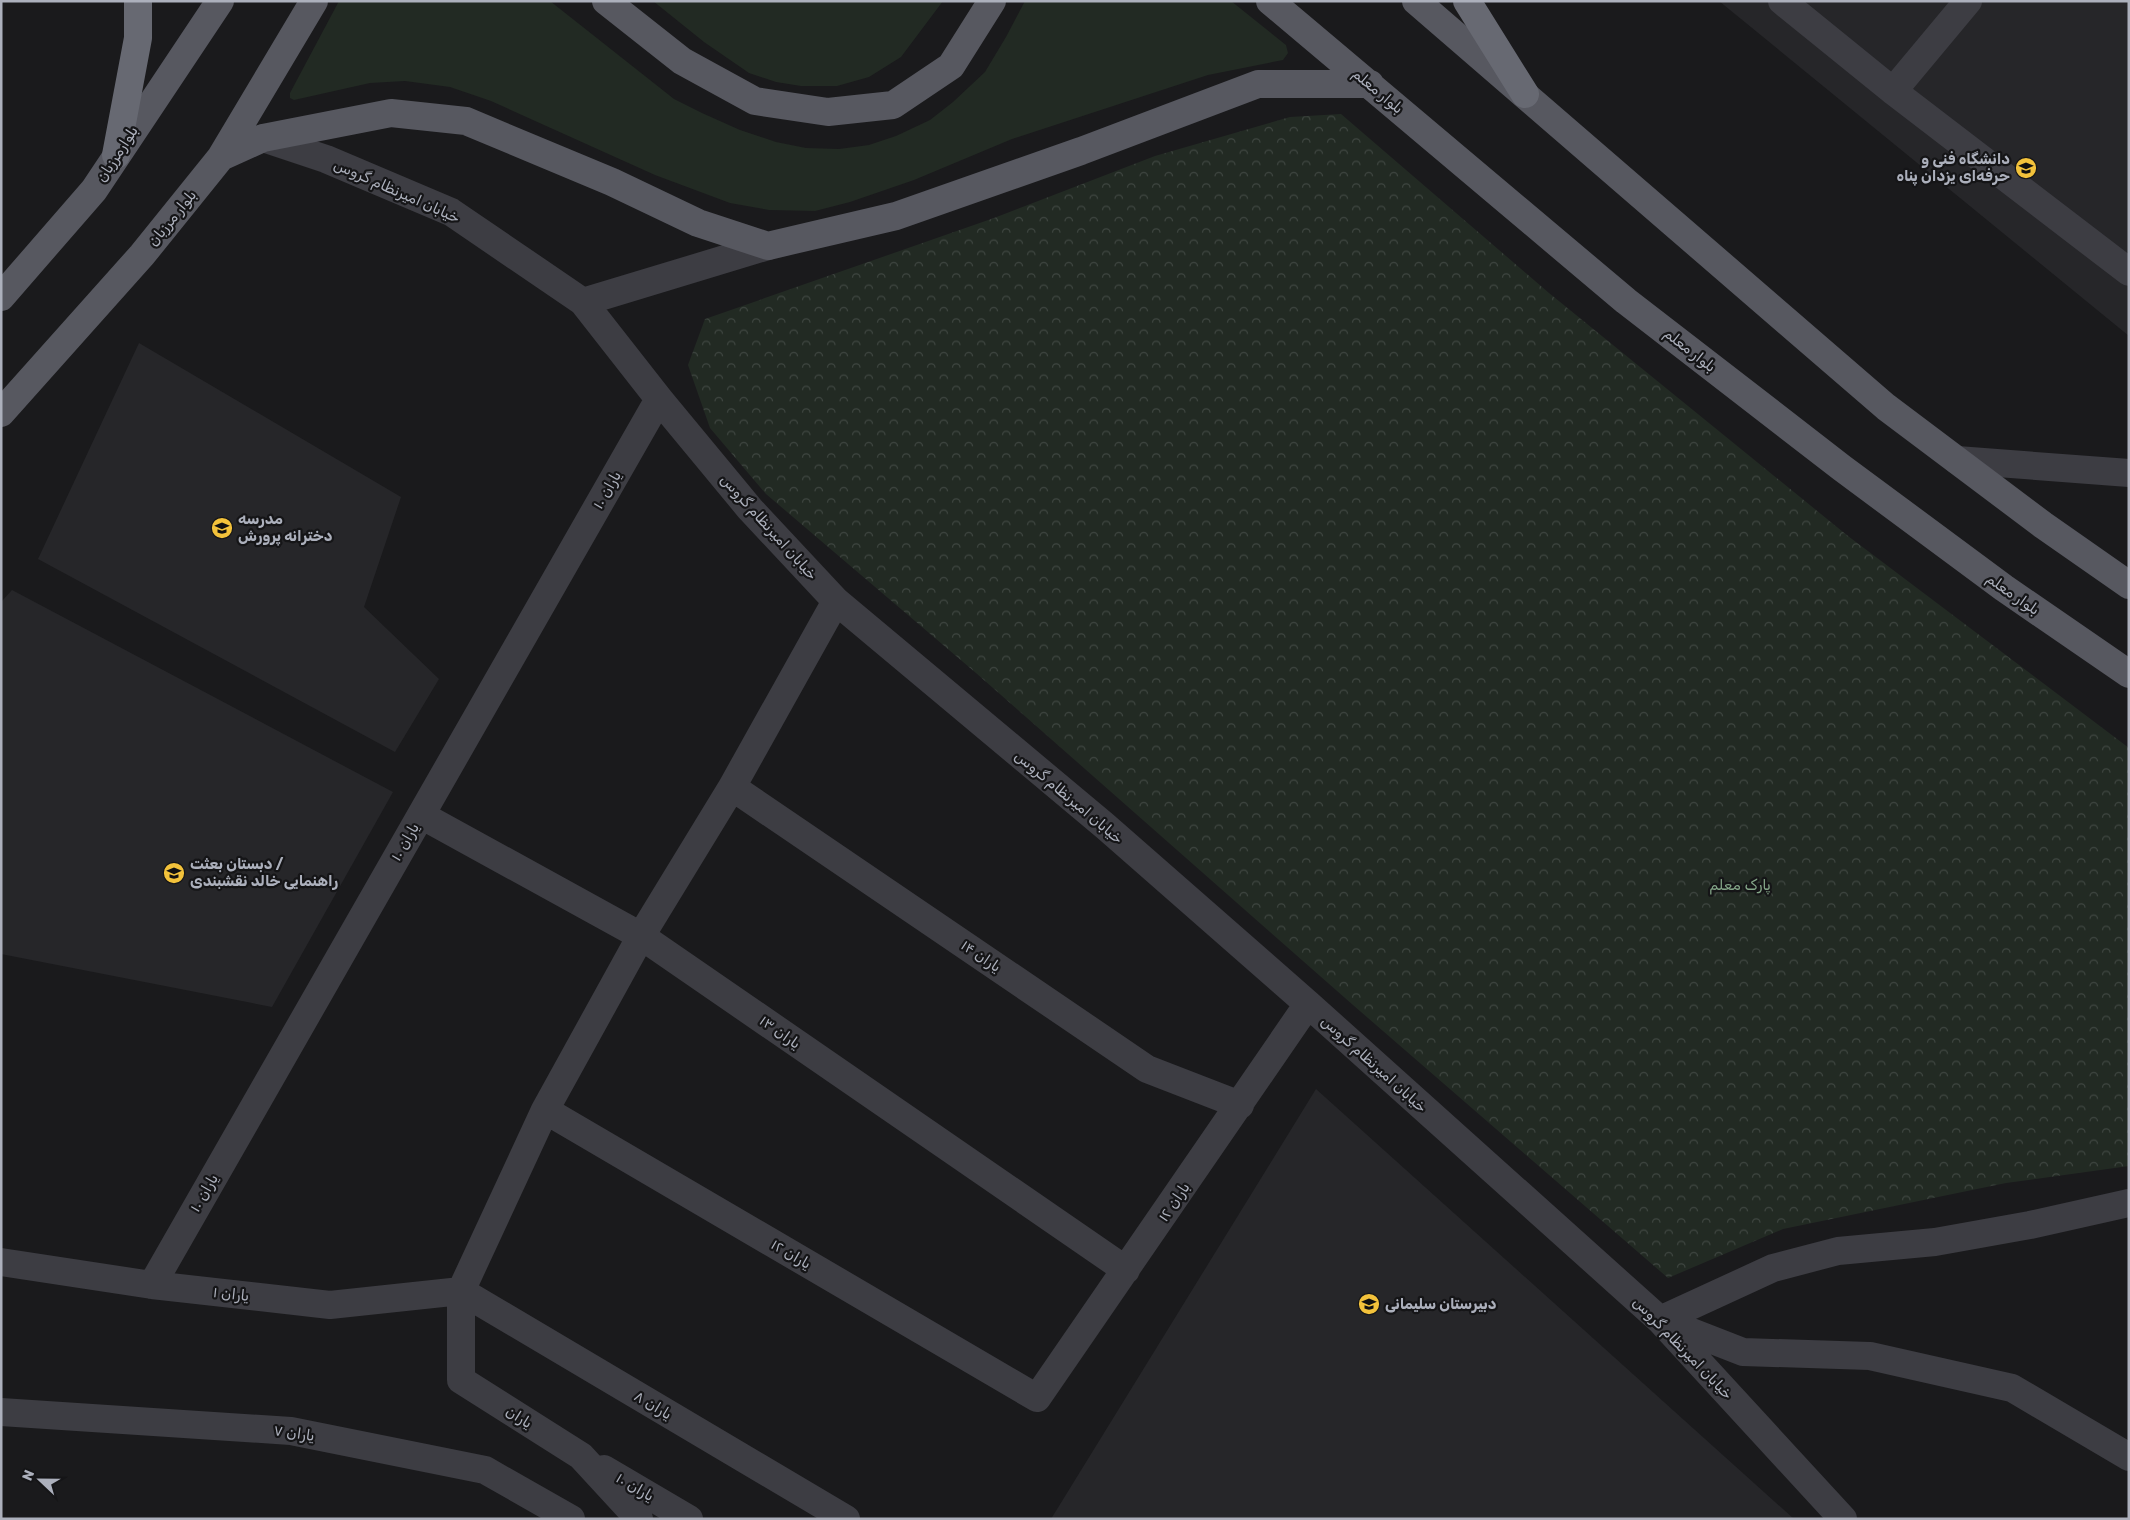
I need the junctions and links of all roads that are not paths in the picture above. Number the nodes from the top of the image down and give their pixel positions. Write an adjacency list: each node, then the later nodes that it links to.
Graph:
1 (138, 1): 15 (highway)
2 (220, 1): 15 (main road, بلوارمرزبان)
3 (314, 1): 16 (main road, بلوار مرزبان)
4 (606, 1): 5 (main road)
5 (992, 1)
6 (1270, 1): 11 (main road, بلوار معلم)
7 (1416, 1): 13 (main road)
8 (1467, 1): 13 (highway)
9 (1782, 1): 12 (street)
10 (1968, 1): 12 (street)
11 (1370, 84): 17 (main road); 27 (main road, بلوار معلم)
12 (1894, 91): 18 (street)
13 (1525, 94): 23 (main road)
14 (263, 138): 16 (main road); 17 (main road); 20 (street, خیابان امیرنظام گروس)
15 (116, 155): 19 (main road, بلوارمرزبان)
16 (221, 157): 22 (main road, بلوار مرزبان)
17 (768, 246): 20 (street)
18 (2129, 272)
19 (1, 297)
20 (583, 302): 21 (street, خیابان امیرنظام گروس)
21 (659, 399): 26 (street, خیابان امیرنظام گروس); 29 (street, یاران ۱۰)
22 (1, 413)
23 (1957, 460): 24 (street); 25 (main road)
24 (2129, 473)
25 (2129, 585)
26 (836, 601): 28 (street); 31 (street, خیابان امیرنظام گروس)
27 (2129, 674)
28 (732, 787): 30 (street); 32 (street, یاران ۱۴)
29 (421, 815): 30 (street, یاران ۱۳); 37 (street, یاران ۱۰)
30 (641, 936): 33 (street); 36 (street, یاران ۱۳)
31 (1308, 1004): 32 (street, باران ۱۲); 39 (street, خیابان امیرنظام گروس)
32 (1240, 1105): 36 (street, باران ۱۲)
33 (545, 1110): 38 (street); 40 (street, یاران ۱۲)
34 (2129, 1202): 39 (street)
35 (1, 1262): 37 (street, یاران ۱)
36 (1126, 1270): 40 (street, باران ۱۲)
37 (152, 1285): 38 (street, یاران ۱)
38 (461, 1291): 42 (street, یاران); 47 (street, یاران ۸)
39 (1660, 1320): 43 (street); 48 (street, خیابان امیرنظام گروس)
40 (1037, 1398)
41 (1, 1412): 44 (street, یاران ۷)
42 (582, 1456): 45 (street, یاران); 46 (street, یاران ۱۰)
43 (2129, 1457)
44 (571, 1519)
45 (639, 1519)
46 (689, 1519)
47 (846, 1519)
48 (1843, 1519)

